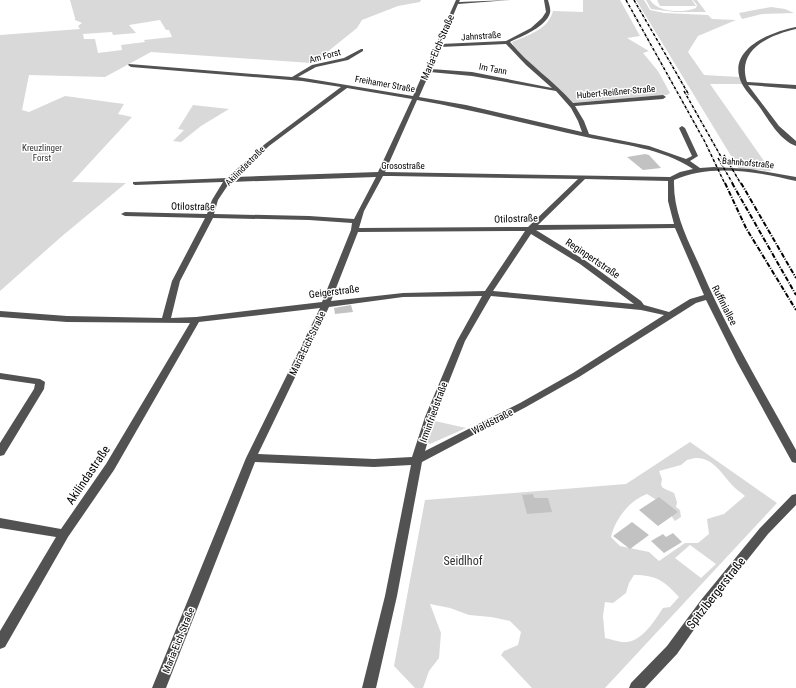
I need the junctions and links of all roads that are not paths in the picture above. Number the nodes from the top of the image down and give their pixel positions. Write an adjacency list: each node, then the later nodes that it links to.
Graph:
1 (508, 0): 3 (street)
2 (546, 0): 5 (street, Jahnstraße)
3 (457, 2): 6 (street, Maria-Eich-Straße)
4 (796, 28): 11 (street)
5 (507, 42): 6 (street, Jahnstraße); 14 (street, Hubert-Reißner-Straße)
6 (439, 46): 9 (street, Maria-Eich-Straße)
7 (361, 50): 10 (street, Am Forst)
8 (131, 65): 10 (street, Freihamer Straße)
9 (428, 70): 14 (street, Im Tann); 16 (street, Maria-Eich-Straße)
10 (293, 78): 12 (street, Freihamer Straße)
11 (745, 83): 13 (street); 20 (street)
12 (346, 86): 16 (street, Freihamer Straße); 27 (street, Akilindastraße)
13 (796, 87)
14 (555, 90): 17 (street, Hubert-Reißner-Straße)
15 (663, 97): 17 (street, Hubert-Reißner-Straße)
16 (415, 98): 19 (street, Freihamer Straße); 23 (street, Maria-Eich-Straße)
17 (570, 105): 19 (street, Hubert-Reißner-Straße)
18 (682, 128): 21 (street)
19 (586, 135): 21 (street, Freihamer Straße)
20 (796, 144)
21 (685, 162): 22 (street, Freihamer Straße)
22 (698, 170): 25 (street); 26 (street, Bahnhofstraße)
23 (380, 175): 24 (street, Grosostraße); 27 (street, Grosostraße); 31 (street, Maria-Eich-Straße)
24 (584, 177): 25 (street, Grosostraße); 33 (street, Irminfriedstraße)
25 (671, 179): 32 (street, Ruffiniallee)
26 (796, 179)
27 (228, 180): 28 (street, Grosostraße); 30 (street, Akilindastraße)
28 (134, 183)
29 (126, 214): 30 (street, Otilostraße)
30 (210, 216): 31 (street, Otilostraße); 41 (street, Akilindastraße)
31 (355, 225): 33 (street, Otilostraße); 36 (street, Maria-Eich-Straße)
32 (678, 226): 33 (street, Otilostraße); 35 (street, Ruffiniallee)
33 (530, 229): 34 (street, Irminfriedstraße); 37 (street, Reginpertstraße)
34 (488, 293): 36 (street, Geigerstraße); 37 (street, Geigerstraße); 45 (street, Irminfriedstraße)
35 (708, 298): 39 (street, Waldstraße); 46 (street, Ruffiniallee)
36 (326, 303): 40 (street, Geigerstraße); 44 (street, Maria-Eich-Straße)
37 (641, 307): 39 (street, Geigerstraße)
38 (0, 314): 41 (street, Geigerstraße)
39 (669, 314): 45 (street, Waldstraße)
40 (196, 320): 41 (street, Geigerstraße); 49 (street, Akilindastraße)
41 (166, 321)
42 (0, 376): 43 (street)
43 (0, 452)
44 (251, 458): 45 (street, Waldstraße); 51 (street, Maria-Eich-Straße)
45 (417, 458): 52 (street, Irminfriedstraße)
46 (796, 459)
47 (796, 498): 53 (street, Spitzlbergerstraße)
48 (0, 523): 49 (street)
49 (64, 534): 50 (street, Akilindastraße)
50 (0, 643)
51 (159, 688)
52 (369, 688)
53 (636, 688)

